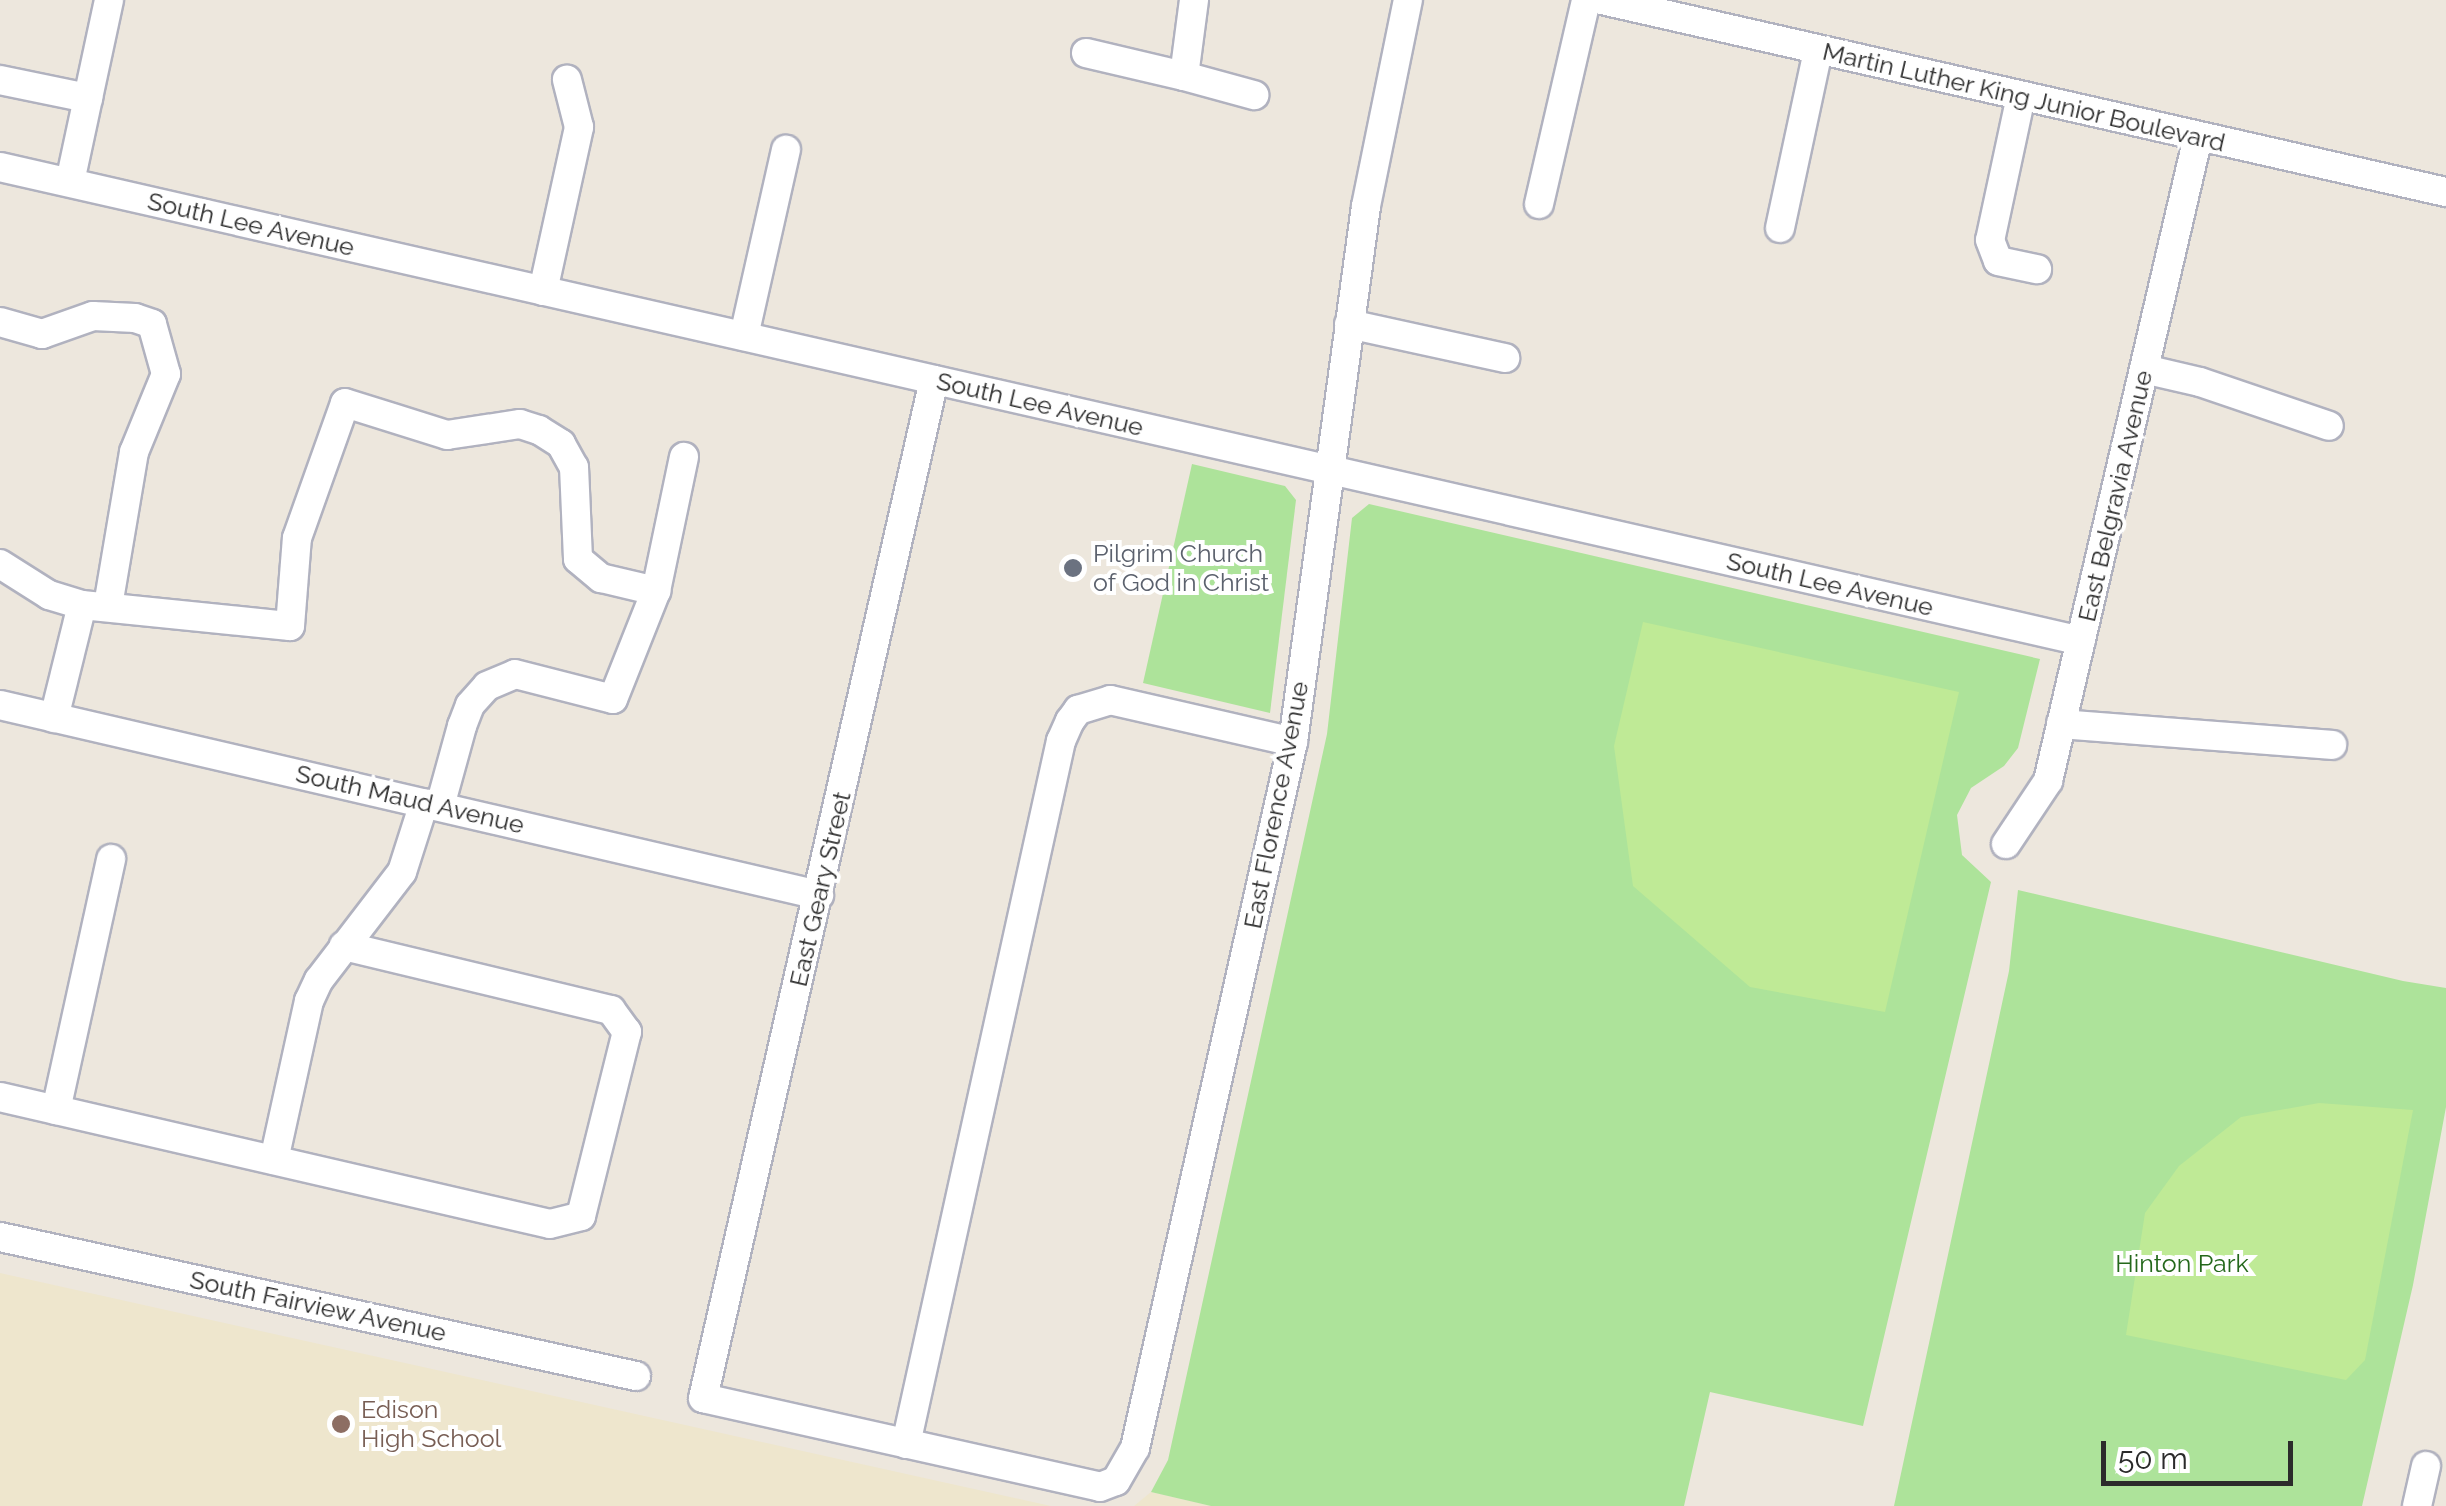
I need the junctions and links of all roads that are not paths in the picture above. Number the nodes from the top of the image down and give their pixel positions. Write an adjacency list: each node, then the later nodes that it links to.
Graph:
1 (109, 0): 13 (street)
2 (1194, 0): 8 (street)
3 (1408, 0): 24 (street, East Florence Avenue)
4 (1586, 0): 19 (street)
5 (1602, 0): 6 (street, Martin Luther King Junior Boulevard)
6 (1818, 50): 12 (street, Martin Luther King Junior Boulevard); 20 (street)
7 (1086, 53): 8 (street)
8 (1184, 76): 11 (street)
9 (0, 80): 13 (street)
10 (567, 80): 22 (street)
11 (1254, 94)
12 (2021, 96): 14 (street, Martin Luther King Junior Boulevard); 21 (street)
13 (88, 98): 17 (street)
14 (2198, 137): 18 (street, Martin Luther King Junior Boulevard); 27 (street, East Belgravia Avenue)
15 (786, 150): 25 (street)
16 (0, 166): 17 (street, South Lee Avenue)
17 (70, 182): 22 (street, South Lee Avenue)
18 (2446, 192)
19 (1539, 204)
20 (1780, 228)
21 (2037, 269)
22 (543, 290): 25 (street, South Lee Avenue)
23 (0, 322): 34 (street)
24 (1349, 324): 26 (street); 31 (street, East Florence Avenue)
25 (744, 336): 28 (street, South Lee Avenue)
26 (1506, 358)
27 (2144, 369): 29 (street); 35 (street, East Belgravia Avenue)
28 (934, 380): 31 (street, South Lee Avenue); 44 (street, East Geary Street)
29 (2329, 426)
30 (684, 457): 33 (street)
31 (1328, 470): 35 (street, South Lee Avenue); 39 (street, East Florence Avenue)
32 (0, 564): 34 (street)
33 (656, 591): 34 (street); 41 (street)
34 (95, 605): 37 (street)
35 (2080, 642): 38 (street, East Belgravia Avenue)
36 (0, 705): 37 (street, South Maud Avenue)
37 (54, 718): 41 (street, South Maud Avenue)
38 (2062, 724): 40 (street); 42 (street, East Belgravia Avenue)
39 (1294, 742): 51 (street); 51 (street, East Florence Avenue)
40 (2332, 745)
41 (432, 804): 44 (street, South Maud Avenue); 45 (street)
42 (2006, 844)
43 (111, 858): 47 (street)
44 (819, 895): 51 (street, East Geary Street)
45 (344, 946): 48 (street); 48 (street)
46 (0, 1097): 47 (street)
47 (56, 1110): 48 (street)
48 (274, 1160)
49 (0, 1236): 50 (street, South Fairview Avenue)
50 (636, 1376)
51 (906, 1444)
52 (2426, 1466): 53 (street)
53 (2417, 1506)

